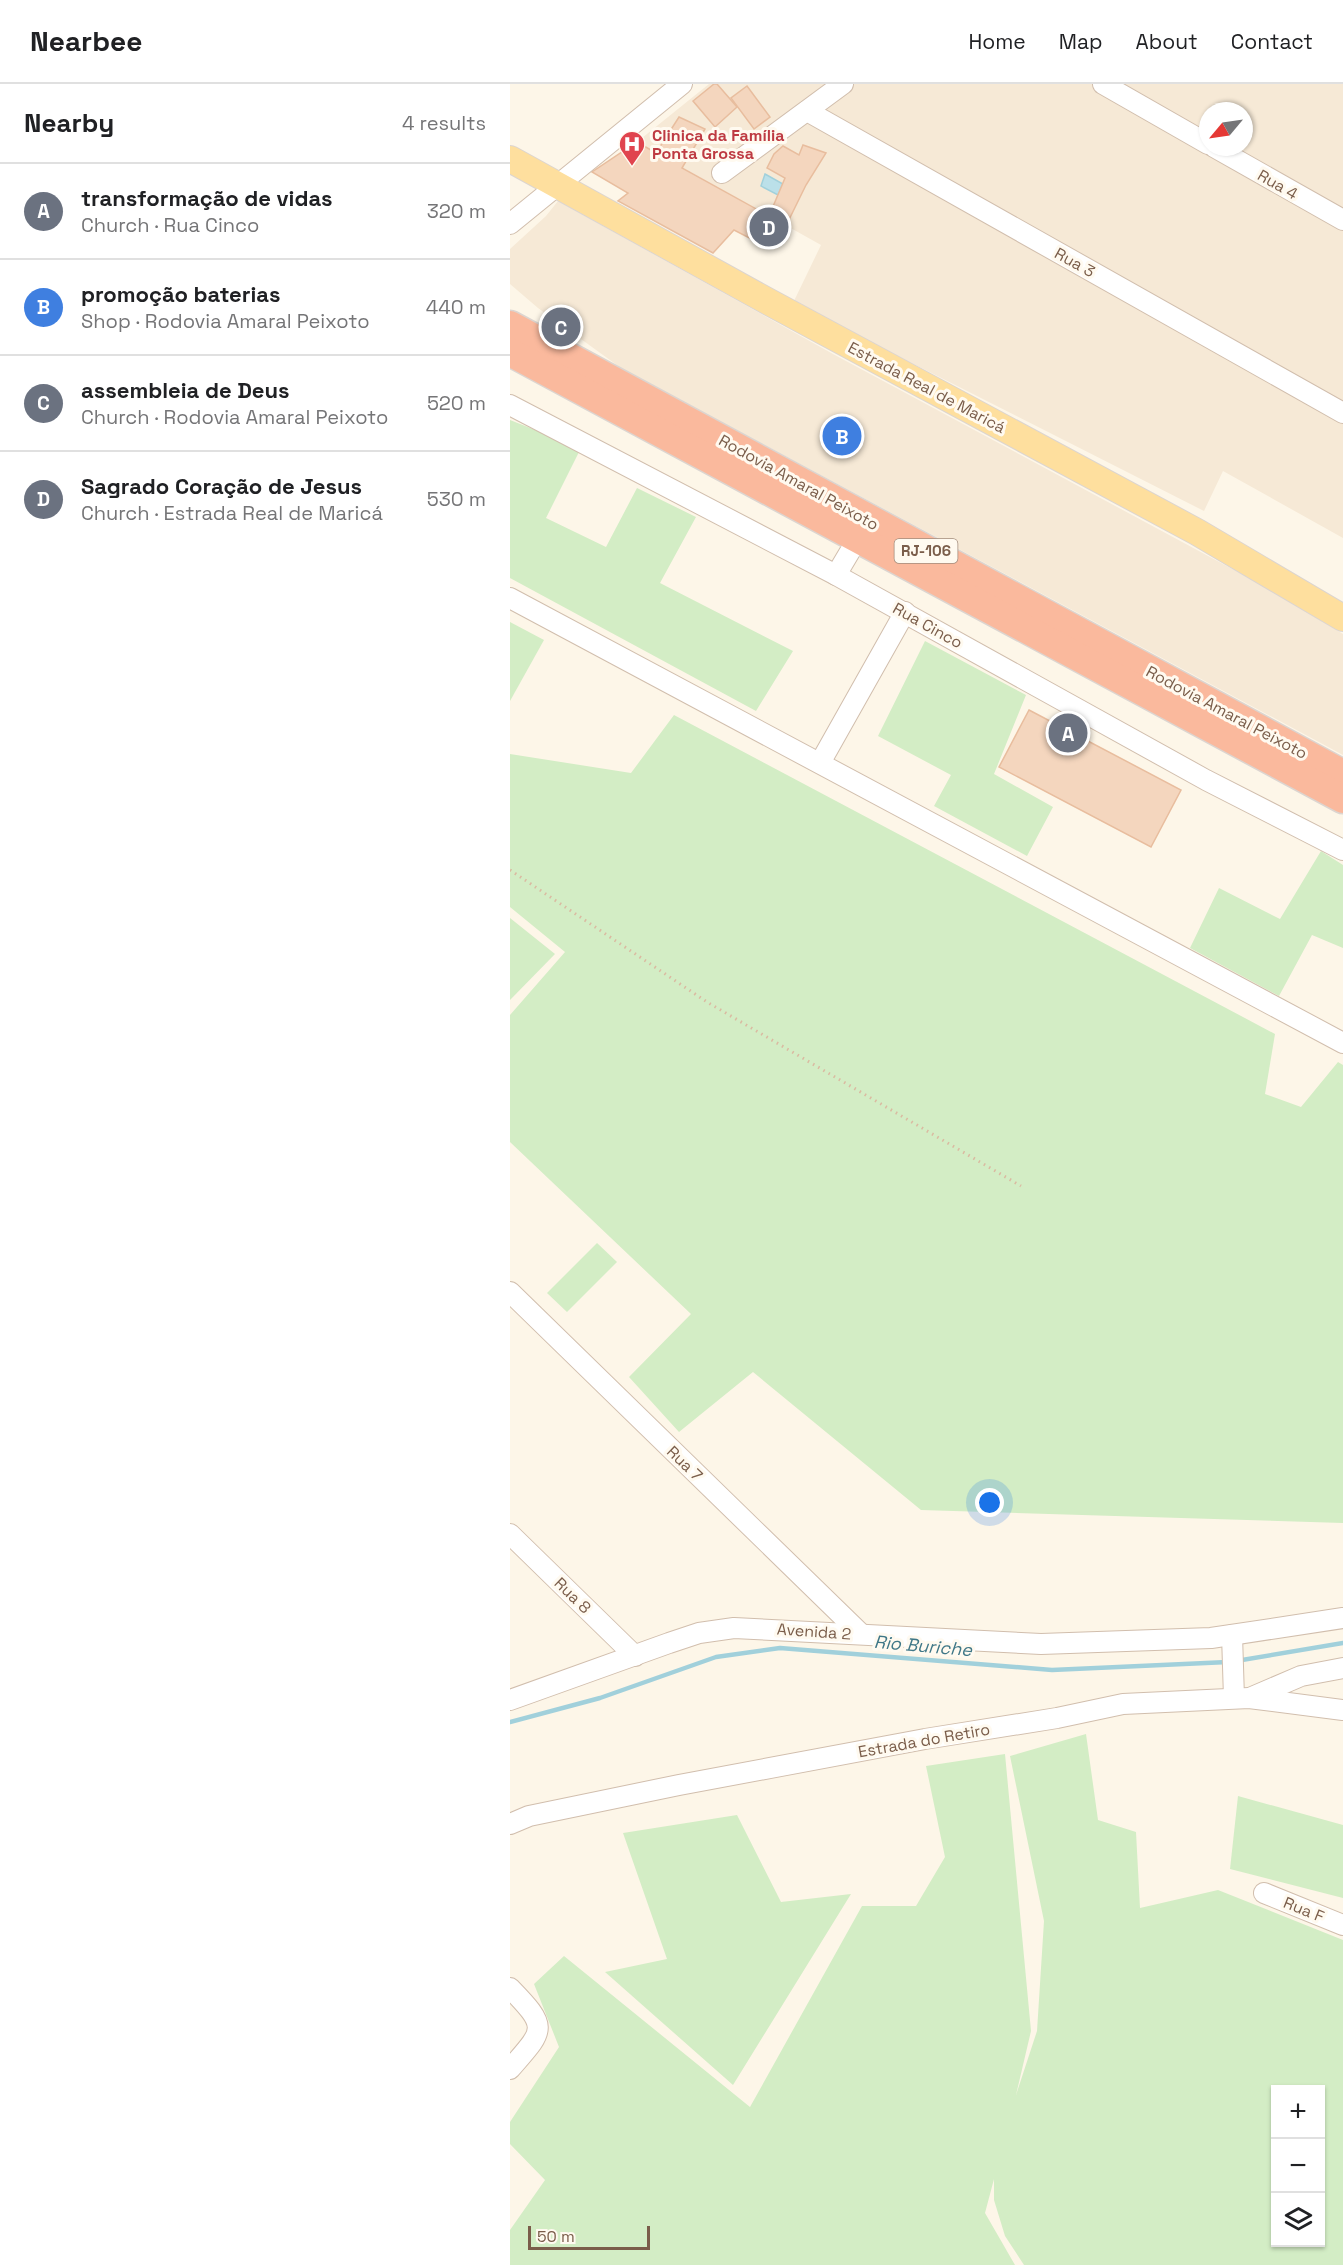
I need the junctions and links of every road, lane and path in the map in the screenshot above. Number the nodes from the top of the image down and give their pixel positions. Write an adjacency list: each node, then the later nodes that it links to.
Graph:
1 (682, 84): 9 (street)
2 (843, 84): 4 (street)
3 (1103, 84): 5 (street)
4 (807, 111): 8 (street); 15 (street, Rua 3)
5 (1199, 139)
6 (1230, 156): 10 (street, Rua 4)
7 (510, 159): 9 (main road, Estrada Real de Maricá)
8 (722, 173)
9 (558, 184): 11 (street); 20 (main road, Estrada Real de Maricá)
10 (1343, 220)
11 (510, 224)
12 (510, 325): 22 (highway, Rodovia Amaral Peixoto / RJ-106)
13 (510, 352): 16 (highway, Rodovia Amaral Peixoto / RJ-106)
14 (510, 405): 17 (street, Rua Cinco)
15 (1343, 412)
16 (858, 538): 17 (street); 23 (highway, Rodovia Amaral Peixoto / RJ-106)
17 (836, 575): 19 (street, Rua Cinco)
18 (510, 598): 21 (street)
19 (905, 612): 21 (street); 24 (street, Rua Cinco)
20 (1343, 618)
21 (820, 763): 26 (street)
22 (1343, 774)
23 (1343, 799)
24 (1343, 850)
25 (510, 870): 27 (path)
26 (1343, 1043)
27 (1021, 1186)
28 (510, 1292): 31 (street, Rua 7)
29 (510, 1534): 33 (street, Rua 8)
30 (1343, 1618): 32 (street, Avenida 2)
31 (861, 1634): 32 (street, Avenida 2); 33 (street, Avenida 2)
32 (1232, 1643): 35 (street)
33 (635, 1656): 36 (street, Avenida 2)
34 (1343, 1668): 35 (street)
35 (1242, 1698): 37 (street, Estrada do Retiro); 38 (street, Estrada do Retiro)
36 (510, 1700)
37 (1343, 1710)
38 (510, 1824)
39 (1264, 1893): 40 (street, Rua F)
40 (1343, 1924)
41 (510, 1988): 42 (street)
42 (510, 2069)

